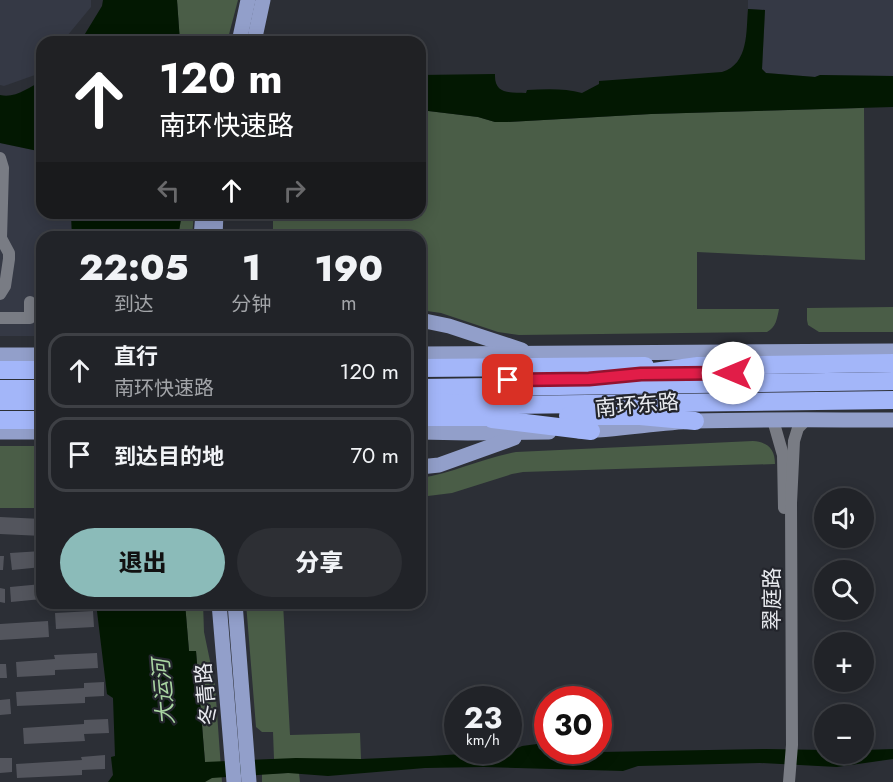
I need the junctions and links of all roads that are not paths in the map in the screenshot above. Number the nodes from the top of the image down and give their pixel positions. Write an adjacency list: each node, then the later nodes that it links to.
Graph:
1 (248, 0): 3 (main road)
2 (263, 0): 4 (main road)
3 (240, 36)
4 (255, 36)
5 (0, 158): 6 (street)
6 (0, 294)
7 (30, 302): 8 (street)
8 (0, 318)
9 (426, 321): 11 (main road)
10 (893, 351): 11 (main road)
11 (533, 353): 12 (main road)
12 (426, 354)
13 (0, 355): 14 (main road)
14 (36, 355)
15 (893, 363): 22 (highway)
16 (426, 368): 22 (highway)
17 (426, 369): 24 (highway)
18 (0, 370): 19 (highway)
19 (36, 370)
20 (893, 373): 21 (street)
21 (641, 374): 22 (highway); 23 (highway)
22 (698, 375): 23 (highway); 25 (highway); 26 (highway)
23 (589, 379): 24 (highway)
24 (508, 380): 27 (highway)
25 (893, 381)
26 (426, 387)
27 (426, 387)
28 (36, 388): 29 (highway)
29 (0, 389)
30 (799, 400): 31 (highway); 35 (highway); 36 (highway)
31 (893, 400)
32 (0, 401): 33 (highway)
33 (36, 401)
34 (426, 402): 35 (highway)
35 (504, 405): 38 (highway)
36 (868, 408): 37 (highway); 38 (highway)
37 (893, 410)
38 (463, 414): 39 (highway); 45 (highway); 46 (highway)
39 (426, 416)
40 (0, 420): 41 (highway)
41 (36, 420)
42 (773, 420): 43 (main road, 南环东路); 45 (main road, 南环东路); 54 (street, 翠庭路)
43 (806, 420): 44 (main road, 南环东路); 54 (street, 翠庭路)
44 (893, 420)
45 (694, 421): 46 (main road, 南环东路)
46 (591, 431): 50 (main road, 南环东路)
47 (0, 432): 48 (main road)
48 (36, 432)
49 (426, 432): 50 (main road, 南环东路)
50 (530, 433): 51 (main road)
51 (426, 467)
52 (220, 609): 55 (main road, 冬青路)
53 (235, 609): 55 (main road, 冬青路)
54 (788, 745): 56 (street, 翠庭路)
55 (240, 758): 57 (main road, 冬青路); 58 (main road, 冬青路)
56 (787, 769): 59 (street, 翠庭路); 60 (street, 翠庭路)
57 (234, 782)
58 (249, 782)
59 (781, 782)
60 (789, 782)

